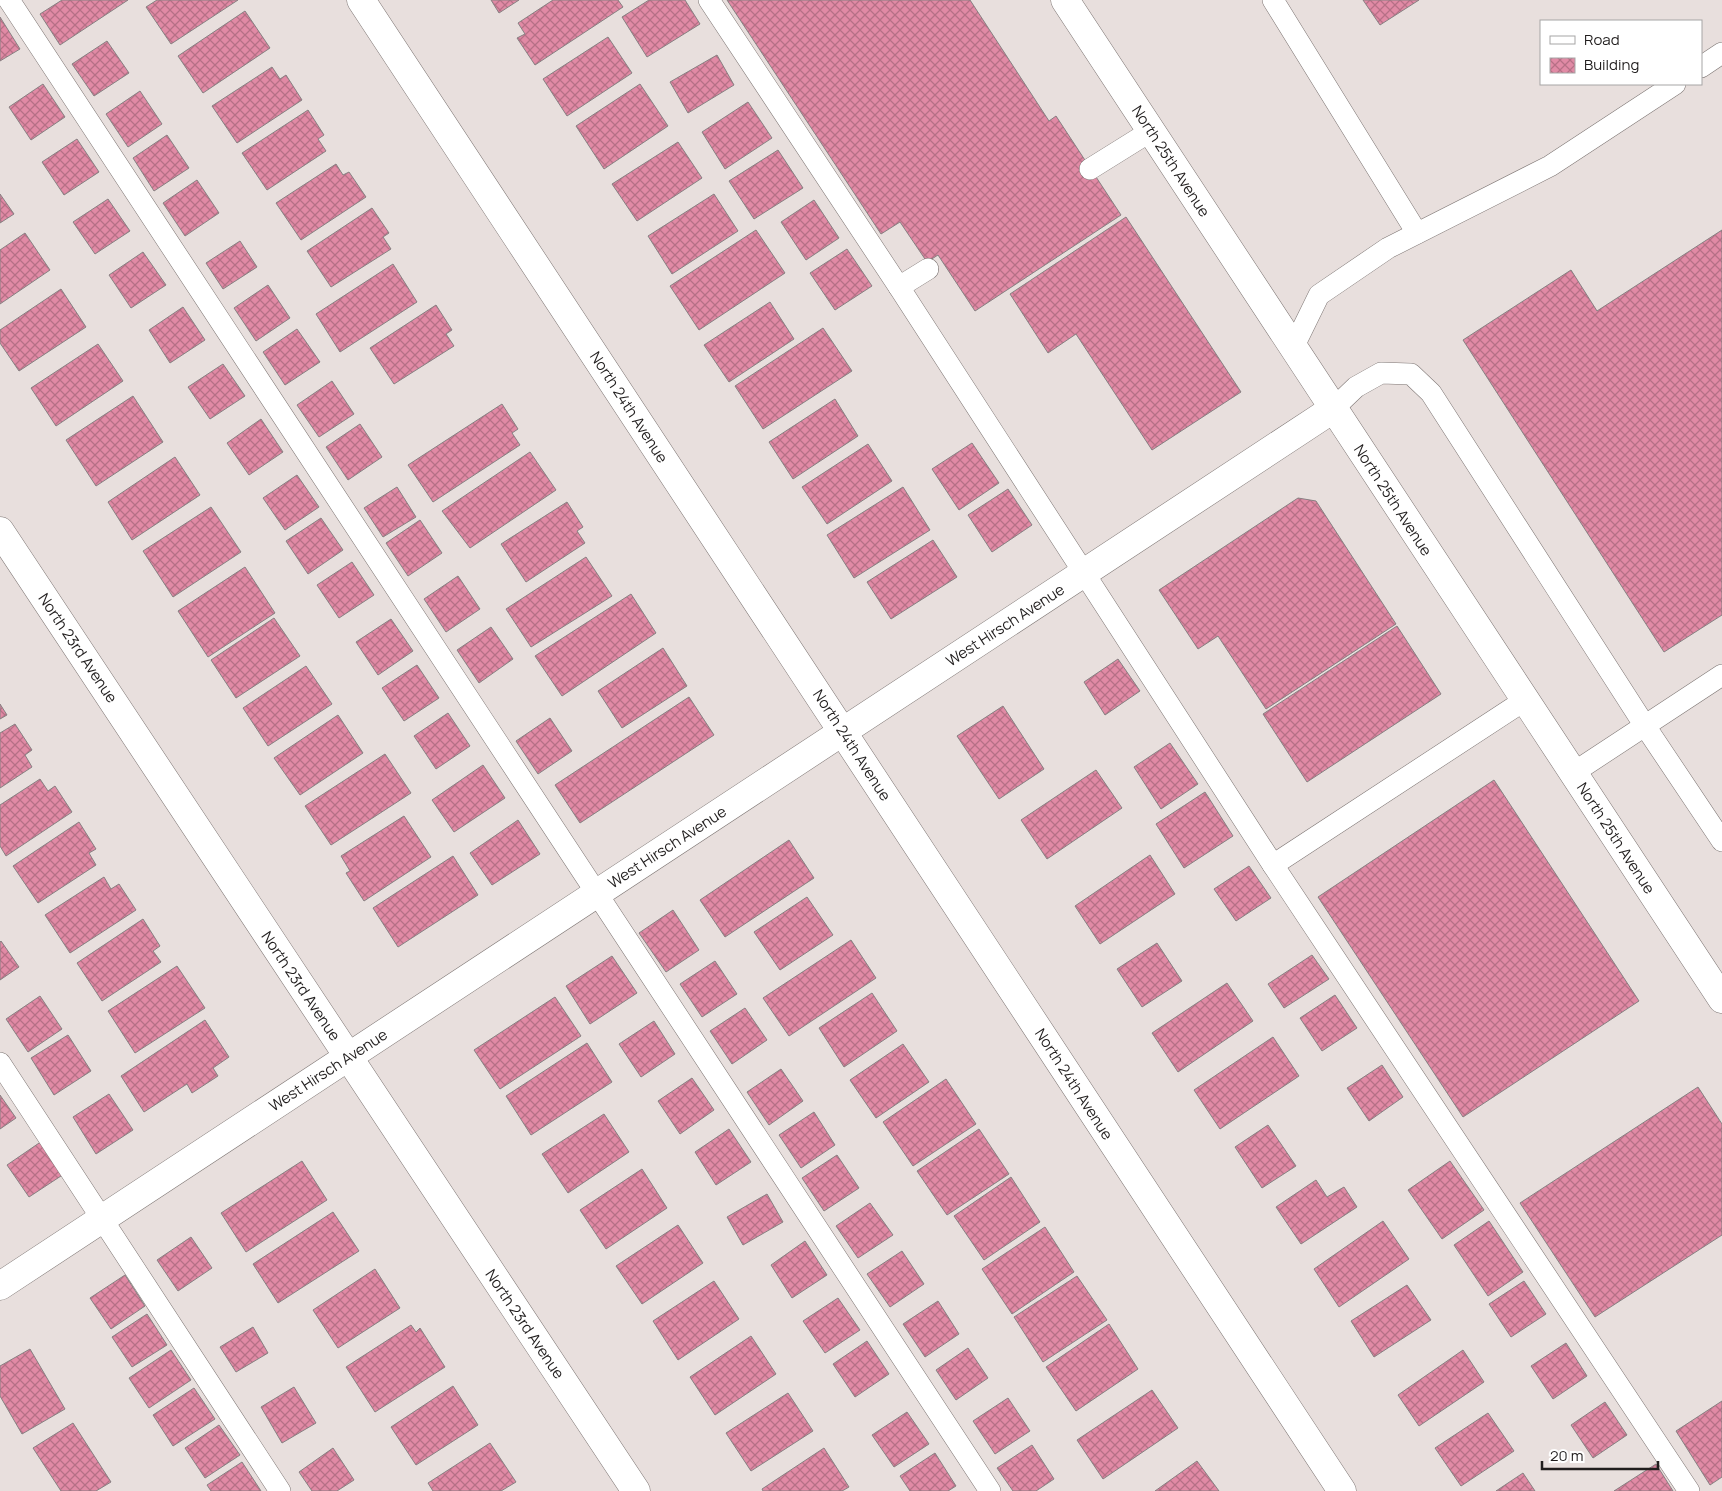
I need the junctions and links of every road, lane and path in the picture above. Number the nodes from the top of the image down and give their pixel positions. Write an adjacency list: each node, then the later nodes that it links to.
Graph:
1 (9, 0): 25 (lane)
2 (361, 0): 21 (street, North 24th Avenue)
3 (709, 0): 13 (lane)
4 (1065, 0): 9 (street, North 25th Avenue)
5 (1273, 0): 11 (lane)
6 (1722, 53): 7 (lane)
7 (1702, 66)
8 (1674, 85): 11 (lane)
9 (1151, 131): 10 (lane); 14 (street, North 25th Avenue)
10 (1090, 169)
11 (1417, 233): 14 (lane)
12 (928, 269): 13 (lane)
13 (899, 286): 17 (lane)
14 (1294, 348): 15 (street, North 25th Avenue)
15 (1333, 409): 17 (street, West Hirsch Avenue); 19 (street, North 25th Avenue); 20 (lane)
16 (0, 531): 27 (street, North 23rd Avenue)
17 (1085, 572): 21 (street, West Hirsch Avenue); 24 (lane)
18 (1722, 675): 20 (lane)
19 (1525, 700): 22 (street, North 25th Avenue); 24 (lane)
20 (1644, 726): 22 (lane); 23 (lane)
21 (843, 732): 25 (street, West Hirsch Avenue); 34 (street, North 24th Avenue)
22 (1573, 773): 26 (street, North 25th Avenue)
23 (1722, 841)
24 (1273, 864): 35 (lane)
25 (598, 892): 27 (street, West Hirsch Avenue); 33 (lane)
26 (1722, 999)
27 (348, 1057): 29 (street, West Hirsch Avenue); 32 (street, North 23rd Avenue)
28 (0, 1063): 29 (lane)
29 (101, 1220): 30 (street, West Hirsch Avenue); 31 (lane)
30 (0, 1286)
31 (280, 1491)
32 (636, 1491)
33 (990, 1491)
34 (1342, 1491)
35 (1689, 1491)

